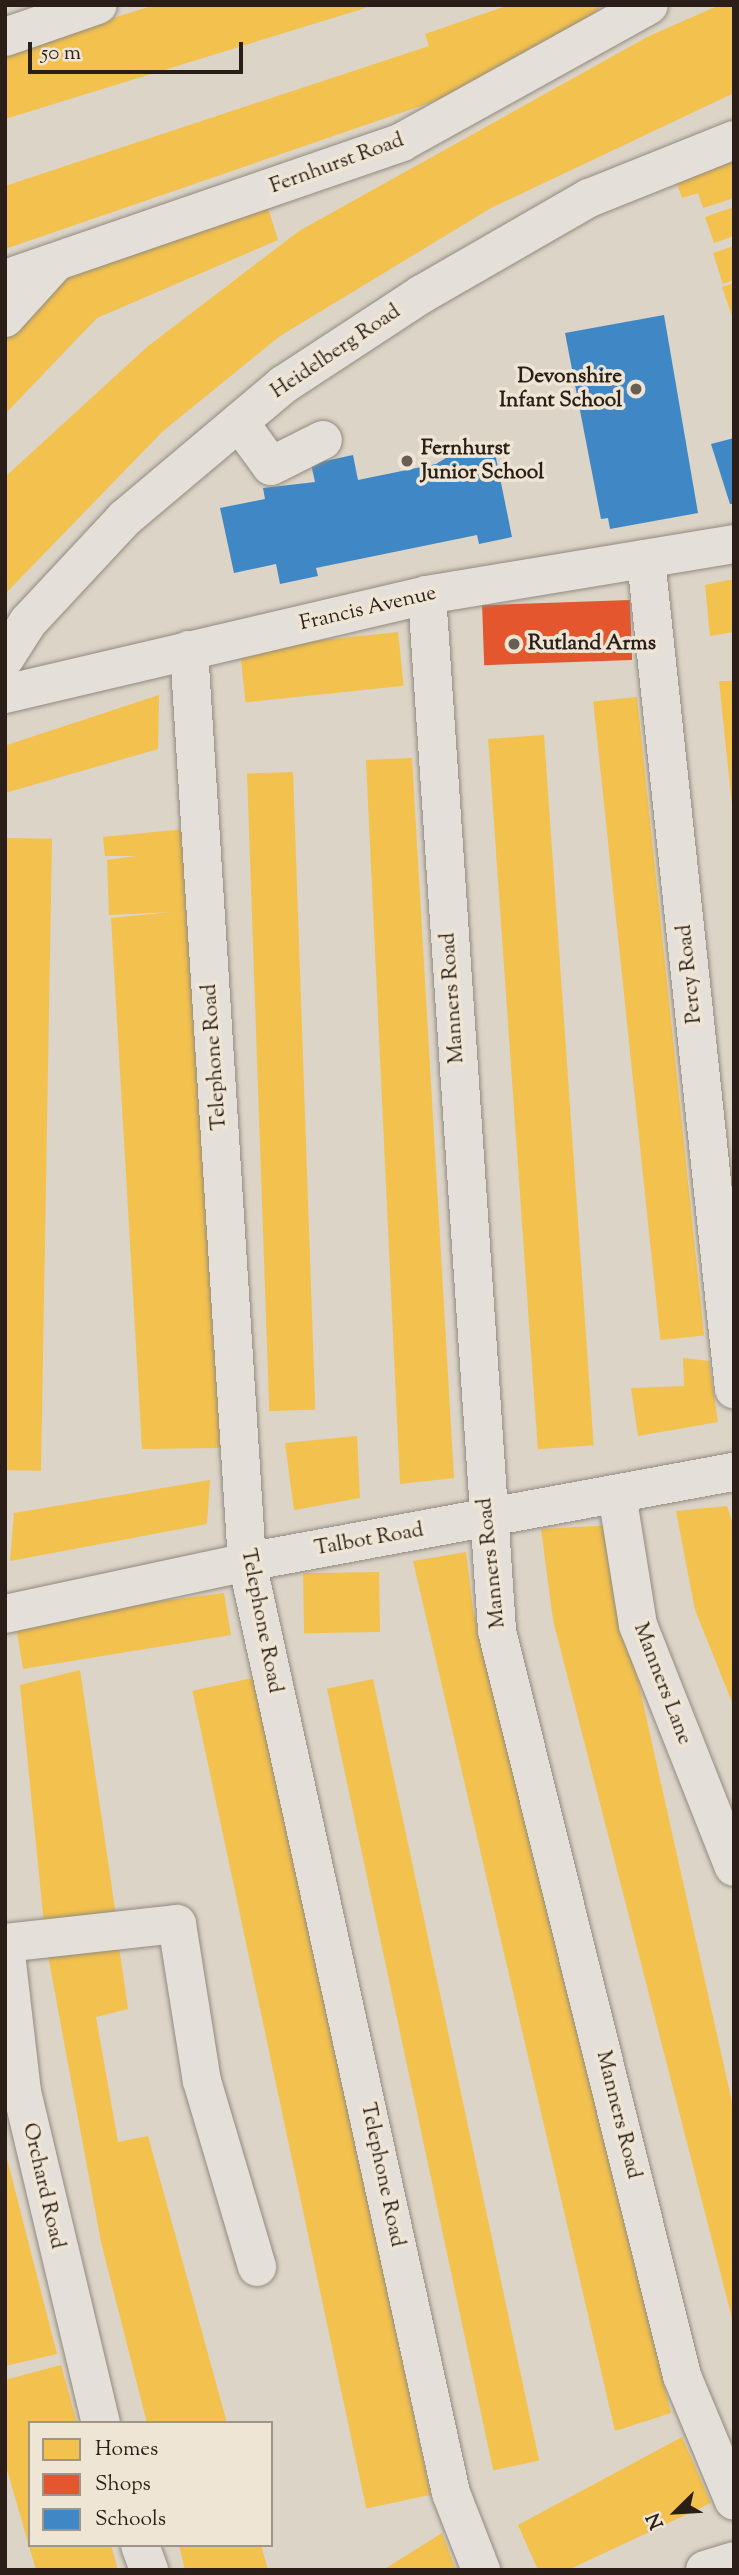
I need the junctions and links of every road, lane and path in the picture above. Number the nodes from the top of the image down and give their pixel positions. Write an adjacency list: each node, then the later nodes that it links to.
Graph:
1 (98, 5): 3 (street)
2 (649, 5): 5 (street, Fernhurst Road)
3 (5, 37)
4 (734, 140): 8 (street, Heidelberg Road)
5 (58, 260): 6 (street, Fernhurst Road); 7 (street)
6 (5, 279)
7 (5, 318)
8 (239, 422): 9 (street); 14 (street, Heidelberg Road)
9 (323, 440)
10 (734, 544): 11 (street, Francis Avenue)
11 (646, 559): 12 (street, Francis Avenue); 16 (street, Percy Road)
12 (427, 595): 13 (street, Francis Avenue); 19 (street, Manners Road)
13 (189, 650): 15 (street, Francis Avenue); 20 (street, Telephone Road)
14 (5, 658)
15 (5, 694)
16 (734, 1389)
17 (734, 1472): 18 (street, Talbot Road)
18 (617, 1494): 19 (street, Talbot Road); 22 (street, Manners Lane)
19 (486, 1518): 20 (street, Talbot Road); 27 (street, Manners Road)
20 (247, 1562): 21 (street, Talbot Road); 31 (street, Telephone Road)
21 (5, 1614)
22 (734, 1867)
23 (5, 1944): 24 (street, Orchard Road); 25 (street)
24 (15, 2106): 26 (street, Orchard Road)
25 (257, 2267)
26 (101, 2421)
27 (734, 2501)
28 (141, 2547): 30 (street)
29 (734, 2561): 32 (street)
30 (149, 2570)
31 (481, 2570)
32 (705, 2570)

